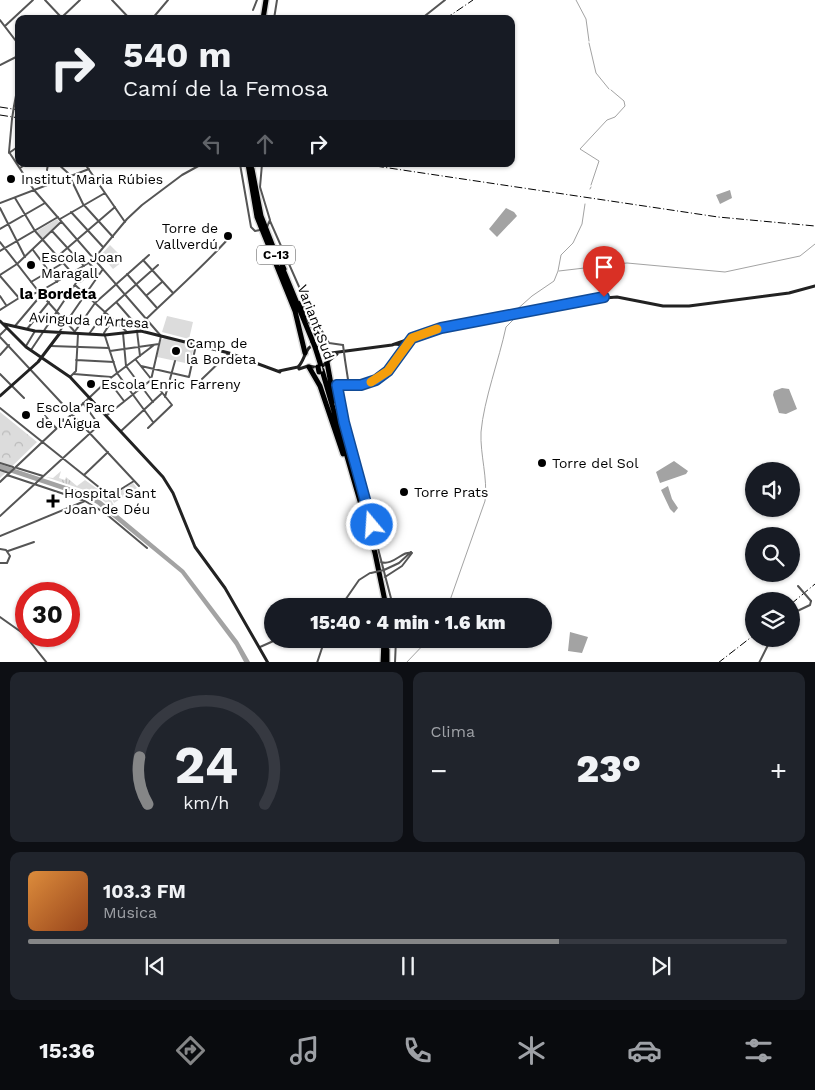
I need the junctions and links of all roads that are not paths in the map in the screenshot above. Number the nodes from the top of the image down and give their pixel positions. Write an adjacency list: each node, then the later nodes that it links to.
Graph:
1 (33, 0): 11 (street)
2 (45, 0): 12 (street)
3 (80, 0): 13 (street)
4 (112, 0): 14 (street)
5 (168, 0): 15 (street)
6 (257, 0): 10 (street)
7 (266, 0): 16 (highway)
8 (276, 0): 17 (street)
9 (445, 0): 18 (street)
10 (253, 10)
11 (17, 15)
12 (58, 15)
13 (64, 15)
14 (126, 15)
15 (155, 15)
16 (264, 15)
17 (274, 15)
18 (426, 15)
19 (15, 17): 21 (street)
20 (0, 20): 21 (street)
21 (5, 26): 22 (street)
22 (15, 40)
23 (15, 58): 24 (street)
24 (0, 65)
25 (15, 101): 27 (street, bridge)
26 (15, 149): 27 (street)
27 (9, 153): 28 (street)
28 (15, 162)
29 (48, 167): 38 (street)
30 (61, 167): 39 (street)
31 (197, 167): 53 (street)
32 (241, 167): 58 (street)
33 (250, 167): 87 (highway, C-13)
34 (251, 167): 62 (highway, Variant Sud / C-13)
35 (262, 167): 52 (street)
36 (19, 168): 40 (street)
37 (89, 169): 39 (street); 41 (street)
38 (47, 170)
39 (70, 177): 40 (street); 45 (street)
40 (34, 190): 42 (street); 43 (street)
41 (105, 192): 45 (street); 46 (street)
42 (15, 198): 44 (street); 49 (street)
43 (45, 203): 49 (street); 50 (street)
44 (0, 204)
45 (83, 204): 48 (street); 51 (street)
46 (115, 207): 51 (street); 53 (street)
47 (0, 208): 54 (street)
48 (72, 212): 50 (street); 57 (street)
49 (25, 214): 54 (street); 59 (street)
50 (59, 220): 59 (street); 60 (street); 64 (street)
51 (98, 220): 57 (street); 61 (street)
52 (270, 221): 55 (street); 180 (street, bridge)
53 (125, 222): 61 (street)
54 (7, 224): 56 (street); 67 (street)
55 (267, 227)
56 (0, 229)
57 (87, 229): 64 (street); 70 (street)
58 (260, 230)
59 (35, 231): 65 (street); 67 (street)
60 (52, 231): 65 (street); 68 (street)
61 (112, 237): 70 (street)
62 (269, 238): 139 (highway, Variant Sud / C-13); 147 (highway)
63 (228, 239): 102 (street)
64 (76, 240): 68 (street); 76 (street)
65 (43, 241): 71 (street); 74 (street)
66 (0, 242): 69 (street)
67 (16, 242): 69 (street); 75 (street)
68 (67, 247): 74 (street); 82 (street)
69 (5, 248): 72 (street); 80 (street)
70 (104, 248): 76 (street)
71 (33, 250): 75 (street); 86 (street)
72 (0, 251)
73 (149, 255): 77 (street)
74 (57, 256): 78 (street)
75 (25, 257): 80 (street)
76 (94, 259): 79 (street); 83 (street)
77 (143, 260): 85 (street); 89 (street)
78 (63, 263): 86 (street); 88 (street)
79 (89, 263): 82 (street); 84 (street)
80 (17, 264): 91 (street); 93 (street)
81 (158, 265): 85 (street)
82 (84, 266): 88 (street)
83 (103, 269): 90 (street); 96 (street)
84 (94, 270): 90 (street); 92 (street)
85 (152, 270): 95 (street); 97 (street)
86 (49, 271): 93 (street); 94 (street)
87 (280, 272): 139 (highway, Variant Sud / C-13); 153 (highway)
88 (73, 273): 92 (street); 94 (street)
89 (127, 274): 96 (street); 97 (street)
90 (99, 275): 103 (street)
91 (0, 276): 107 (street)
92 (79, 280): 98 (street); 99 (street)
93 (32, 282): 101 (street)
94 (58, 282): 101 (street)
95 (162, 282): 102 (street); 106 (street)
96 (116, 284): 104 (street); 110 (street)
97 (136, 284): 104 (street); 106 (street)
98 (75, 285): 99 (street); 114 (street)
99 (78, 286): 103 (street)
100 (815, 286): 134 (main road)
101 (41, 293): 107 (street); 108 (street); 120 (street)
102 (172, 293): 112 (street)
103 (86, 294): 110 (street); 118 (street)
104 (125, 294): 109 (street); 117 (street)
105 (0, 296): 111 (street)
106 (146, 296): 112 (street)
107 (19, 298): 111 (street)
108 (50, 302): 114 (street); 122 (street)
109 (116, 302): 115 (street); 123 (street)
110 (95, 303): 115 (street); 127 (street)
111 (6, 305): 113 (street)
112 (158, 308): 117 (street)
113 (0, 310)
114 (58, 311): 118 (street); 125 (street)
115 (105, 312): 116 (street); 130 (street)
116 (113, 319): 129 (street); 131 (street)
117 (146, 319): 123 (street); 128 (street)
118 (67, 321): 126 (street); 127 (street)
119 (2, 323): 120 (main road, Avinguda d'Artesa); 121 (main road)
120 (15, 326): 122 (main road, Avinguda d'Artesa)
121 (6, 328): 132 (street); 141 (main road)
122 (27, 329): 124 (main road, Avinguda d'Artesa)
123 (138, 329): 128 (main road, Avinguda d'Artesa); 129 (main road, Avinguda d'Artesa); 143 (street)
124 (35, 331): 125 (main road, Avinguda d'Artesa); 141 (street)
125 (44, 331): 126 (main road, Avinguda d'Artesa); 146 (street)
126 (60, 332): 127 (main road, Avinguda d'Artesa); 140 (main road)
127 (77, 332): 130 (main road, Avinguda d'Artesa); 142 (street)
128 (155, 332): 133 (main road, Avinguda d'Artesa)
129 (125, 333): 131 (main road, Avinguda d'Artesa); 145 (street)
130 (89, 334): 131 (main road, Avinguda d'Artesa)
131 (105, 335): 144 (street)
132 (0, 336): 136 (street)
133 (161, 336): 135 (street); 138 (main road, Avinguda d'Artesa)
134 (405, 342): 148 (main road); 149 (main road)
135 (159, 344): 137 (street); 165 (street)
136 (9, 345): 151 (street); 164 (street)
137 (154, 345): 143 (street); 152 (street)
138 (196, 345): 150 (main road, Avinguda d'Artesa); 170 (street)
139 (312, 345): 166 (highway, Variant Sud / C-13)
140 (50, 346): 142 (street); 154 (main road)
141 (26, 347): 146 (main road)
142 (77, 347): 144 (street); 156 (street)
143 (139, 347): 145 (street); 152 (street)
144 (109, 349): 145 (street); 159 (street)
145 (125, 349): 160 (street)
146 (31, 350): 154 (main road)
147 (326, 350): 149 (main road); 153 (main road); 158 (main road)
148 (404, 350): 180 (street)
149 (340, 353): 158 (main road)
150 (230, 354): 167 (main road, Avinguda d'Artesa); 175 (street)
151 (0, 355)
152 (140, 356): 155 (street)
153 (305, 356): 162 (main road); 163 (main road)
154 (42, 358): 164 (main road); 173 (main road)
155 (136, 359): 160 (street); 161 (street)
156 (76, 360): 159 (street); 172 (street)
157 (175, 361): 170 (street)
158 (328, 361): 163 (main road); 206 (highway)
159 (114, 362): 169 (street)
160 (126, 366): 169 (street); 179 (street)
161 (140, 366): 165 (street); 177 (street)
162 (298, 367): 167 (main road); 168 (main road)
163 (309, 367): 168 (main road); 202 (highway)
164 (31, 368): 178 (main road); 192 (street)
165 (153, 368): 170 (street); 177 (street)
166 (320, 369): 202 (highway, Variant Sud / C-13); 206 (highway, Variant Sud / C-13)
167 (279, 371): 168 (main road, Avinguda d'Artesa)
168 (289, 372)
169 (117, 373): 174 (street); 181 (street)
170 (171, 373): 185 (street)
171 (0, 374): 178 (street)
172 (74, 374): 173 (street); 174 (street)
173 (70, 377): 184 (main road)
174 (111, 377): 176 (street)
175 (202, 379)
176 (108, 380): 184 (street); 187 (street)
177 (151, 380): 179 (street); 182 (street)
178 (12, 385): 183 (main road); 186 (street)
179 (142, 386): 181 (street); 188 (street)
180 (349, 386): 225 (street)
181 (132, 394): 187 (street); 191 (street)
182 (161, 394): 185 (street); 188 (street)
183 (0, 396)
184 (89, 397): 189 (street); 194 (main road)
185 (165, 397): 195 (street)
186 (24, 398)
187 (124, 401): 194 (street)
188 (153, 402): 191 (street)
189 (83, 403): 192 (street); 199 (street)
190 (0, 408): 200 (street)
191 (144, 410): 195 (street); 198 (street)
192 (72, 413): 196 (street); 199 (street)
193 (46, 416): 196 (street)
194 (106, 416): 198 (main road)
195 (154, 422): 197 (street)
196 (56, 428): 200 (street)
197 (148, 428)
198 (121, 431): 237 (main road)
199 (90, 433): 201 (street); 203 (street)
200 (42, 442): 203 (street); 205 (street)
201 (108, 452): 209 (street); 211 (street)
202 (343, 454): 230 (highway, C-13)
203 (63, 458): 209 (street); 210 (street)
204 (0, 463): 205 (street)
205 (15, 468): 208 (street); 210 (street)
206 (351, 469): 231 (highway, Variant Sud / C-13)
207 (0, 470): 208 (street)
208 (8, 474): 212 (street); 213 (street)
209 (83, 475): 211 (street)
210 (43, 476): 213 (street)
211 (134, 481): 214 (street)
212 (0, 482)
213 (34, 484): 215 (street); 218 (street)
214 (139, 486)
215 (76, 498): 216 (street); 217 (street)
216 (86, 501): 217 (street); 221 (street)
217 (78, 504): 219 (street)
218 (0, 516)
219 (0, 536)
220 (34, 542): 224 (street)
221 (147, 548)
222 (0, 549): 224 (street)
223 (411, 551): 225 (street); 227 (street); 229 (street, bridge)
224 (8, 552): 226 (street)
225 (381, 562): 227 (street)
226 (0, 563)
227 (385, 577): 232 (street)
228 (797, 585): 233 (street, bridge)
229 (347, 598)
230 (382, 598)
231 (383, 598)
232 (391, 598)
233 (800, 610)
234 (0, 617): 242 (street)
235 (264, 645): 237 (street)
236 (767, 647): 247 (street)
237 (258, 648): 243 (main road)
238 (322, 648): 244 (street)
239 (386, 648): 245 (highway)
240 (387, 648): 245 (highway)
241 (396, 648): 246 (street)
242 (47, 662)
243 (268, 662)
244 (317, 662)
245 (386, 662)
246 (395, 662)
247 (759, 662)

